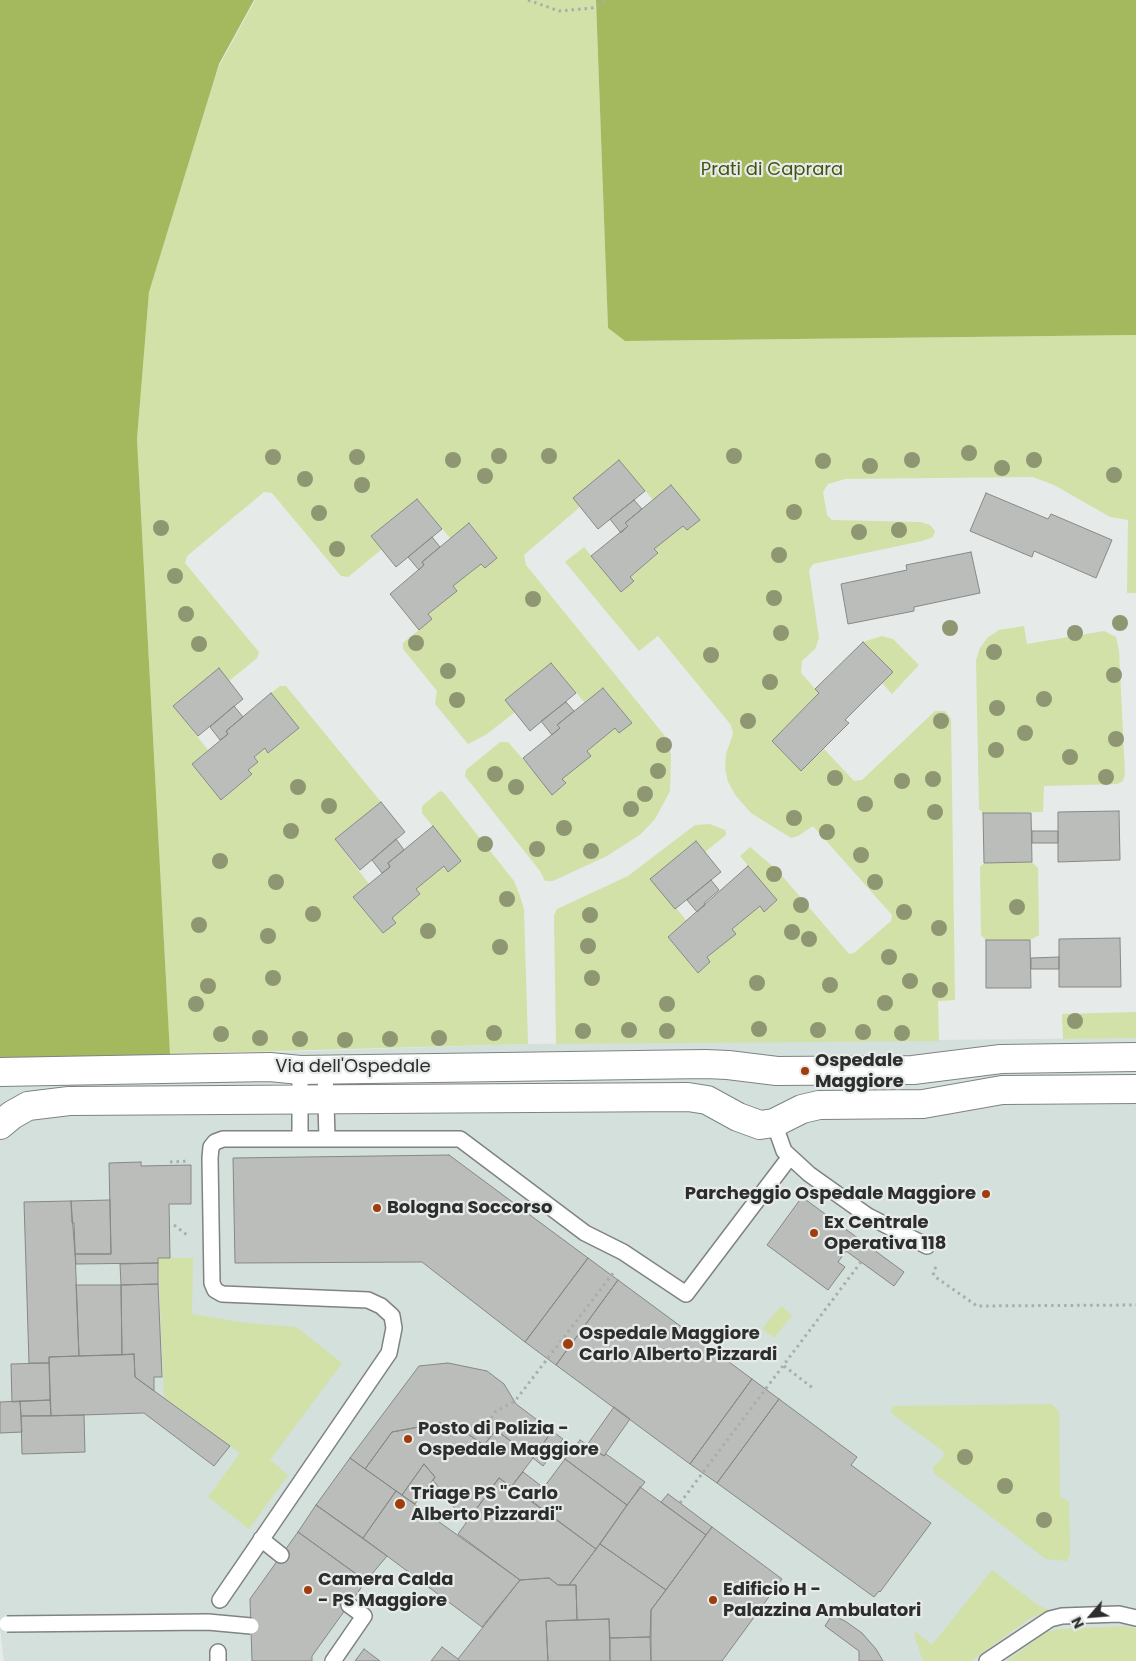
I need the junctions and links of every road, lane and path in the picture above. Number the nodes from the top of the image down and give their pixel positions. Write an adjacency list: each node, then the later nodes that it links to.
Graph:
1 (528, 0): 2 (path)
2 (607, 0)
3 (1136, 1057): 4 (street, Via dell'Ospedale)
4 (313, 1070): 5 (street, Via dell'Ospedale); 7 (lane); 7 (lane)
5 (0, 1072)
6 (1136, 1088): 8 (street)
7 (313, 1100): 8 (street, Via dell'Ospedale); 9 (street, Via dell'Ospedale); 10 (lane); 11 (lane)
8 (774, 1123): 12 (lane)
9 (0, 1125)
10 (327, 1138): 11 (lane); 12 (lane)
11 (300, 1139): 24 (lane)
12 (789, 1158): 13 (lane)
13 (927, 1246)
14 (861, 1262): 18 (path)
15 (616, 1268): 20 (path)
16 (934, 1276): 17 (path)
17 (1136, 1305)
18 (784, 1366): 19 (path); 23 (path)
19 (814, 1389)
20 (482, 1432): 21 (path); 22 (path)
21 (467, 1433)
22 (489, 1438)
23 (680, 1503)
24 (261, 1539): 25 (lane); 26 (lane)
25 (281, 1555)
26 (220, 1600)
27 (349, 1604): 31 (lane)
28 (1136, 1618): 32 (lane)
29 (4, 1624): 30 (lane, bridge)
30 (251, 1626)
31 (333, 1661)
32 (987, 1661)

